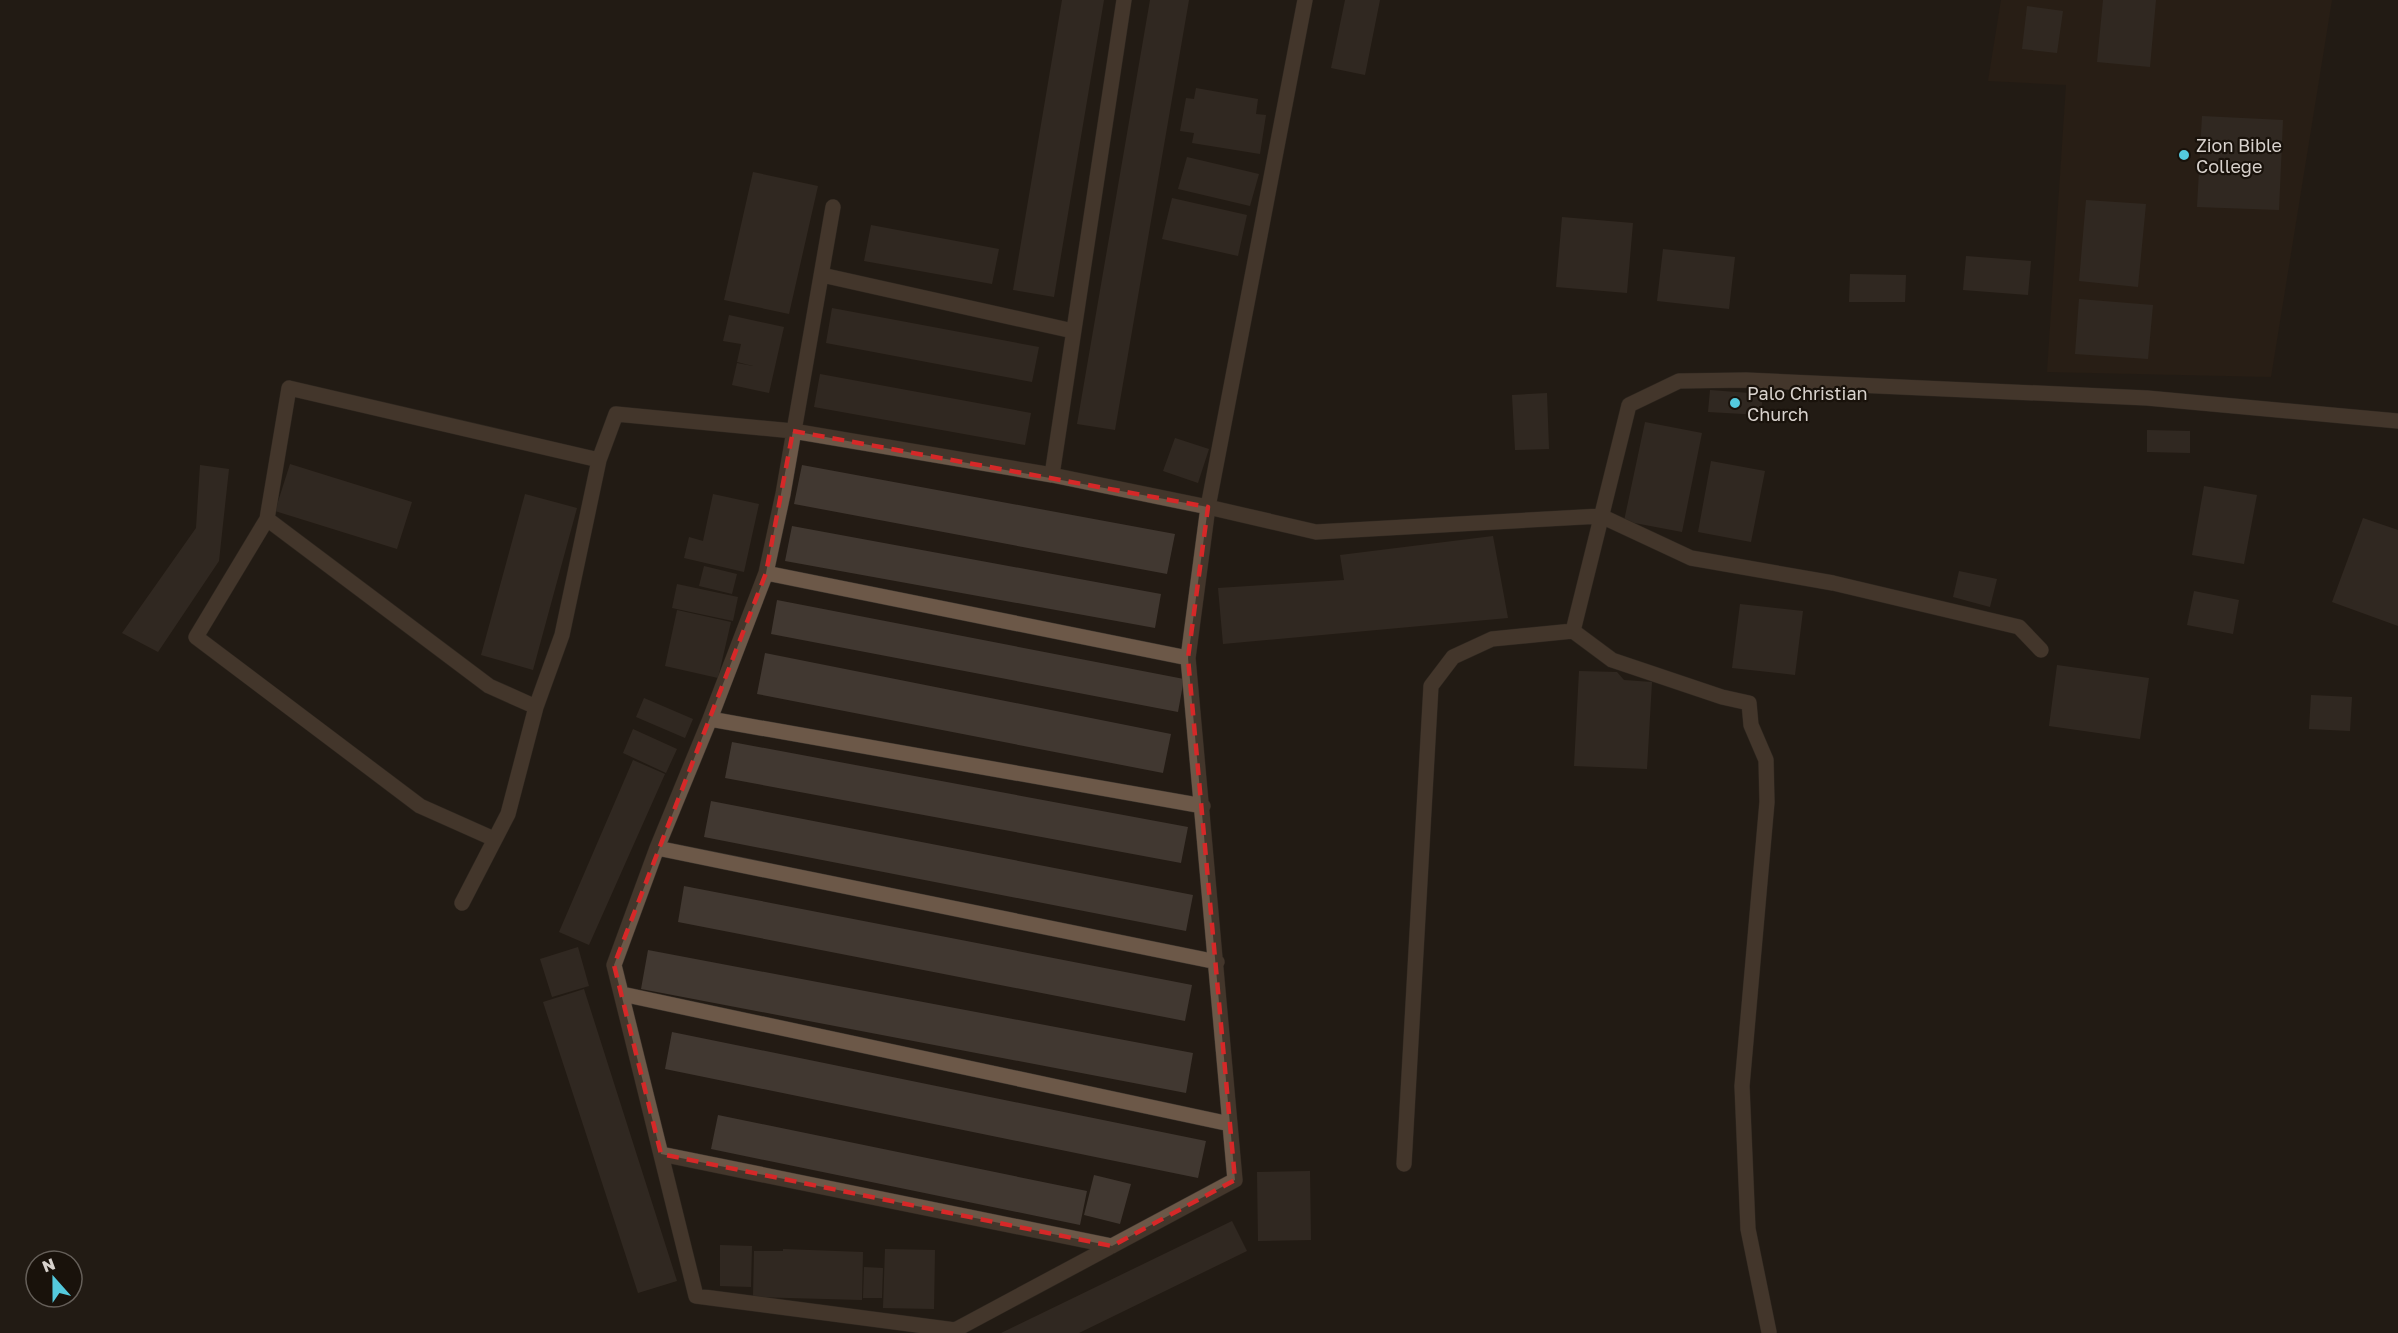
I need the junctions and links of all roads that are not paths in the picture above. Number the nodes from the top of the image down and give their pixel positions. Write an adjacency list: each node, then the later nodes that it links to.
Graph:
1 (1124, 0): 5 (street)
2 (1305, 0): 10 (street)
3 (833, 207): 4 (street)
4 (822, 275): 5 (street); 7 (street)
5 (1072, 331): 9 (street)
6 (2398, 421): 11 (street)
7 (793, 431): 8 (street); 9 (street); 13 (street)
8 (599, 460): 12 (street); 17 (street)
9 (1052, 475): 10 (street)
10 (1208, 507): 11 (street); 16 (street)
11 (1601, 516): 14 (street); 15 (street)
12 (267, 519): 17 (street); 20 (street)
13 (766, 573): 16 (street); 18 (street)
14 (1573, 631): 27 (street); 29 (street)
15 (2041, 650)
16 (1188, 658): 19 (street)
17 (536, 707): 20 (street)
18 (710, 719): 19 (street); 21 (street)
19 (1203, 806): 23 (street)
20 (494, 838): 22 (street)
21 (657, 848): 23 (street); 24 (street)
22 (462, 903)
23 (1217, 962): 25 (street)
24 (622, 994): 25 (street); 26 (street)
25 (1230, 1124): 28 (street)
26 (661, 1154): 28 (street); 28 (street)
27 (1404, 1164)
28 (1112, 1246)
29 (1769, 1332)

